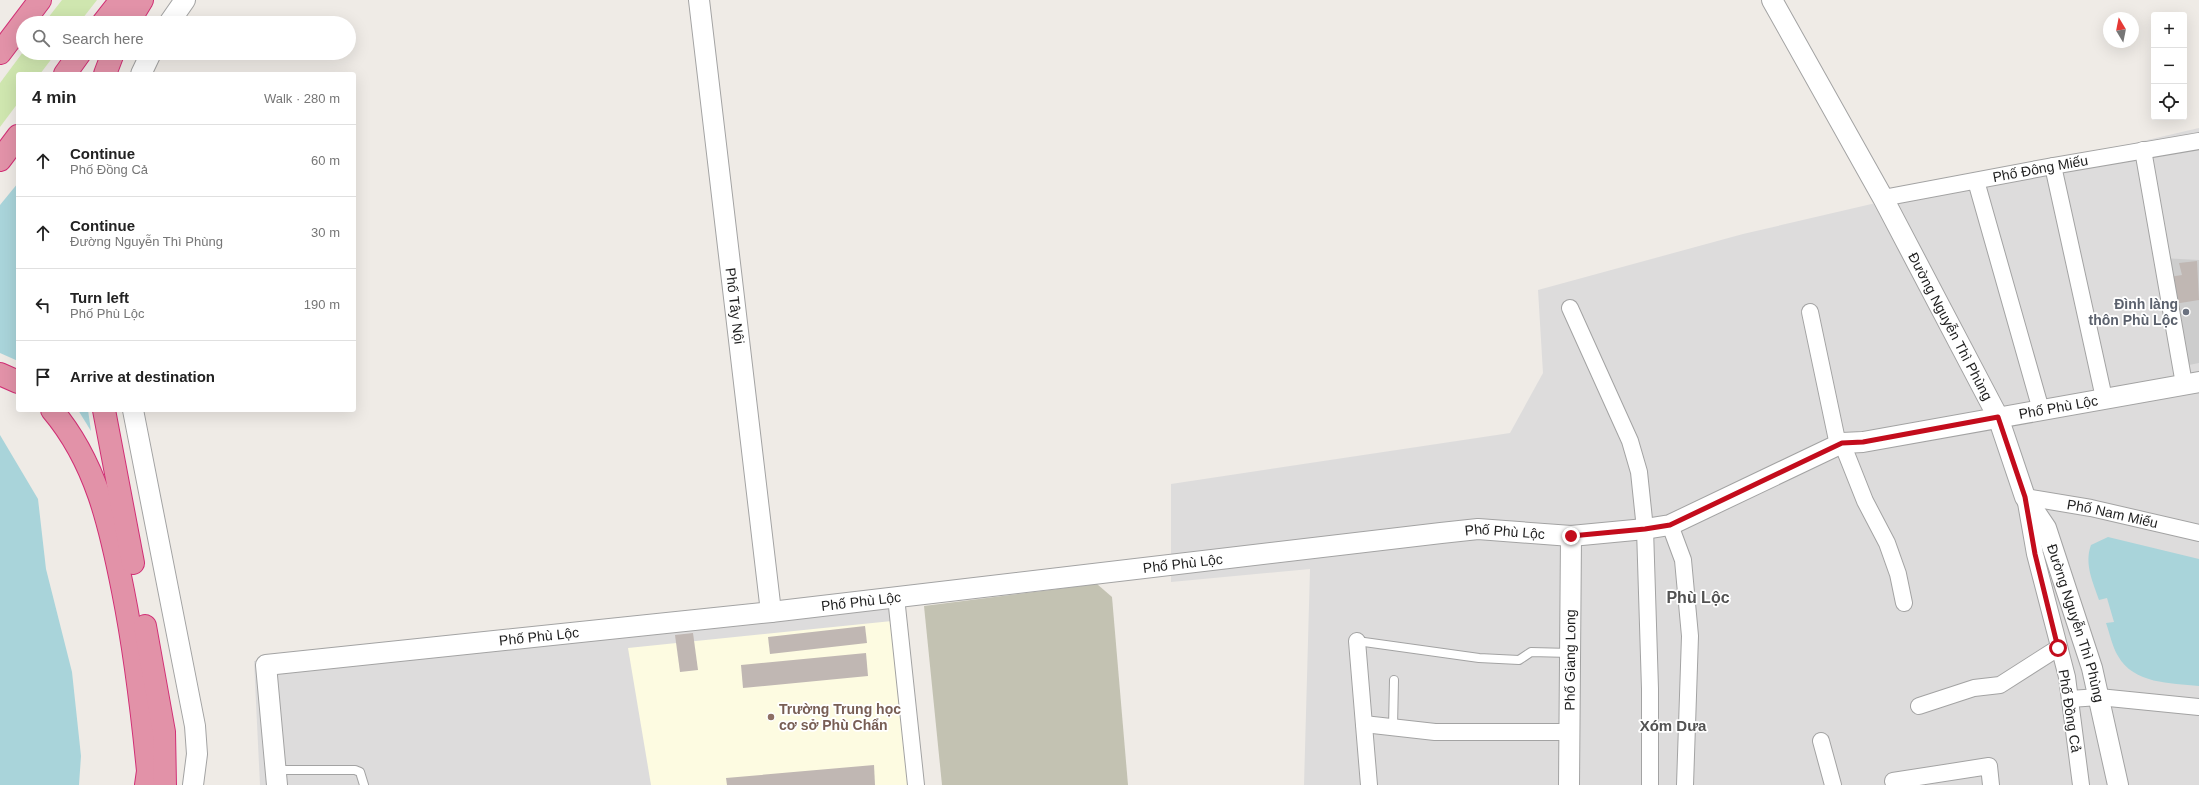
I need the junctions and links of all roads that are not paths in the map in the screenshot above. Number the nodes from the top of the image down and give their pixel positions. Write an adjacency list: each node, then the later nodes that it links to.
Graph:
1 (35, 0): 8 (highway)
2 (40, 0): 9 (highway)
3 (120, 0): 10 (highway)
4 (142, 0): 11 (highway)
5 (184, 0): 12 (street)
6 (699, 0): 49 (street, Phố Tây Nội)
7 (1772, 0): 29 (street, Đường Nguyễn Thì Phùng)
8 (22, 16)
9 (28, 16)
10 (108, 16)
11 (132, 16)
12 (174, 16)
13 (16, 23): 15 (highway)
14 (16, 32): 16 (highway)
15 (0, 42)
16 (0, 53)
17 (75, 60): 20 (highway)
18 (111, 60): 21 (highway)
19 (148, 60): 22 (street)
20 (66, 72)
21 (106, 72)
22 (142, 72)
23 (16, 139): 26 (highway)
24 (2199, 141): 25 (street, Phố Đông Miếu)
25 (2143, 150): 27 (street, Phố Đông Miếu); 34 (street)
26 (0, 160)
27 (2053, 166): 28 (street, Phố Đông Miếu); 35 (street)
28 (1976, 181): 29 (street, Phố Đông Miếu); 36 (street)
29 (1883, 198): 40 (street, Đường Nguyễn Thì Phùng)
30 (1570, 308): 44 (street)
31 (1810, 312): 41 (street)
32 (0, 374): 33 (highway)
33 (16, 381)
34 (2192, 383): 35 (street, Phố Phù Lộc)
35 (2104, 398): 36 (street, Phố Phù Lộc)
36 (2041, 410): 40 (street, Phố Phù Lộc)
37 (54, 412): 64 (highway)
38 (104, 412): 65 (highway)
39 (133, 412): 66 (street)
40 (1998, 417): 41 (street, Phố Phù Lộc); 42 (street, Đường Nguyễn Thì Phùng)
41 (1840, 444): 43 (street, Phố Phù Lộc); 48 (street)
42 (2025, 497): 45 (street, Phố Nam Miếu); 51 (street, Phố Đồng Cả); 54 (street, Đường Nguyễn Thì Phùng)
43 (1670, 525): 44 (street, Phố Phù Lộc); 72 (street)
44 (1645, 529): 46 (street, Phố Phù Lộc); 71 (street)
45 (2199, 533)
46 (1571, 536): 47 (street, Phố Phù Lộc); 52 (street, Phố Giang Long)
47 (896, 597): 49 (street, Phố Phù Lộc); 68 (street)
48 (1904, 603)
49 (771, 612): 62 (street, Phố Phù Lộc)
50 (1357, 641): 52 (lane); 58 (street)
51 (2058, 648): 55 (street, Phố Đồng Cả); 56 (street)
52 (1571, 653): 60 (street, Phố Giang Long)
53 (1394, 680): 59 (lane)
54 (2099, 697): 55 (street); 57 (street); 76 (street, Đường Nguyễn Thì Phùng)
55 (2070, 699): 75 (street, Phố Đồng Cả)
56 (1919, 706)
57 (2199, 706)
58 (1364, 724): 59 (street); 69 (street)
59 (1393, 727): 60 (street)
60 (1570, 732): 70 (street, Phố Giang Long)
61 (1821, 741): 73 (street)
62 (277, 778): 67 (lane)
63 (1893, 781): 74 (street)
64 (146, 785)
65 (165, 785)
66 (193, 785)
67 (364, 785)
68 (916, 785)
69 (1369, 785)
70 (1570, 785)
71 (1650, 785)
72 (1685, 785)
73 (1834, 785)
74 (1991, 785)
75 (2081, 785)
76 (2118, 785)

